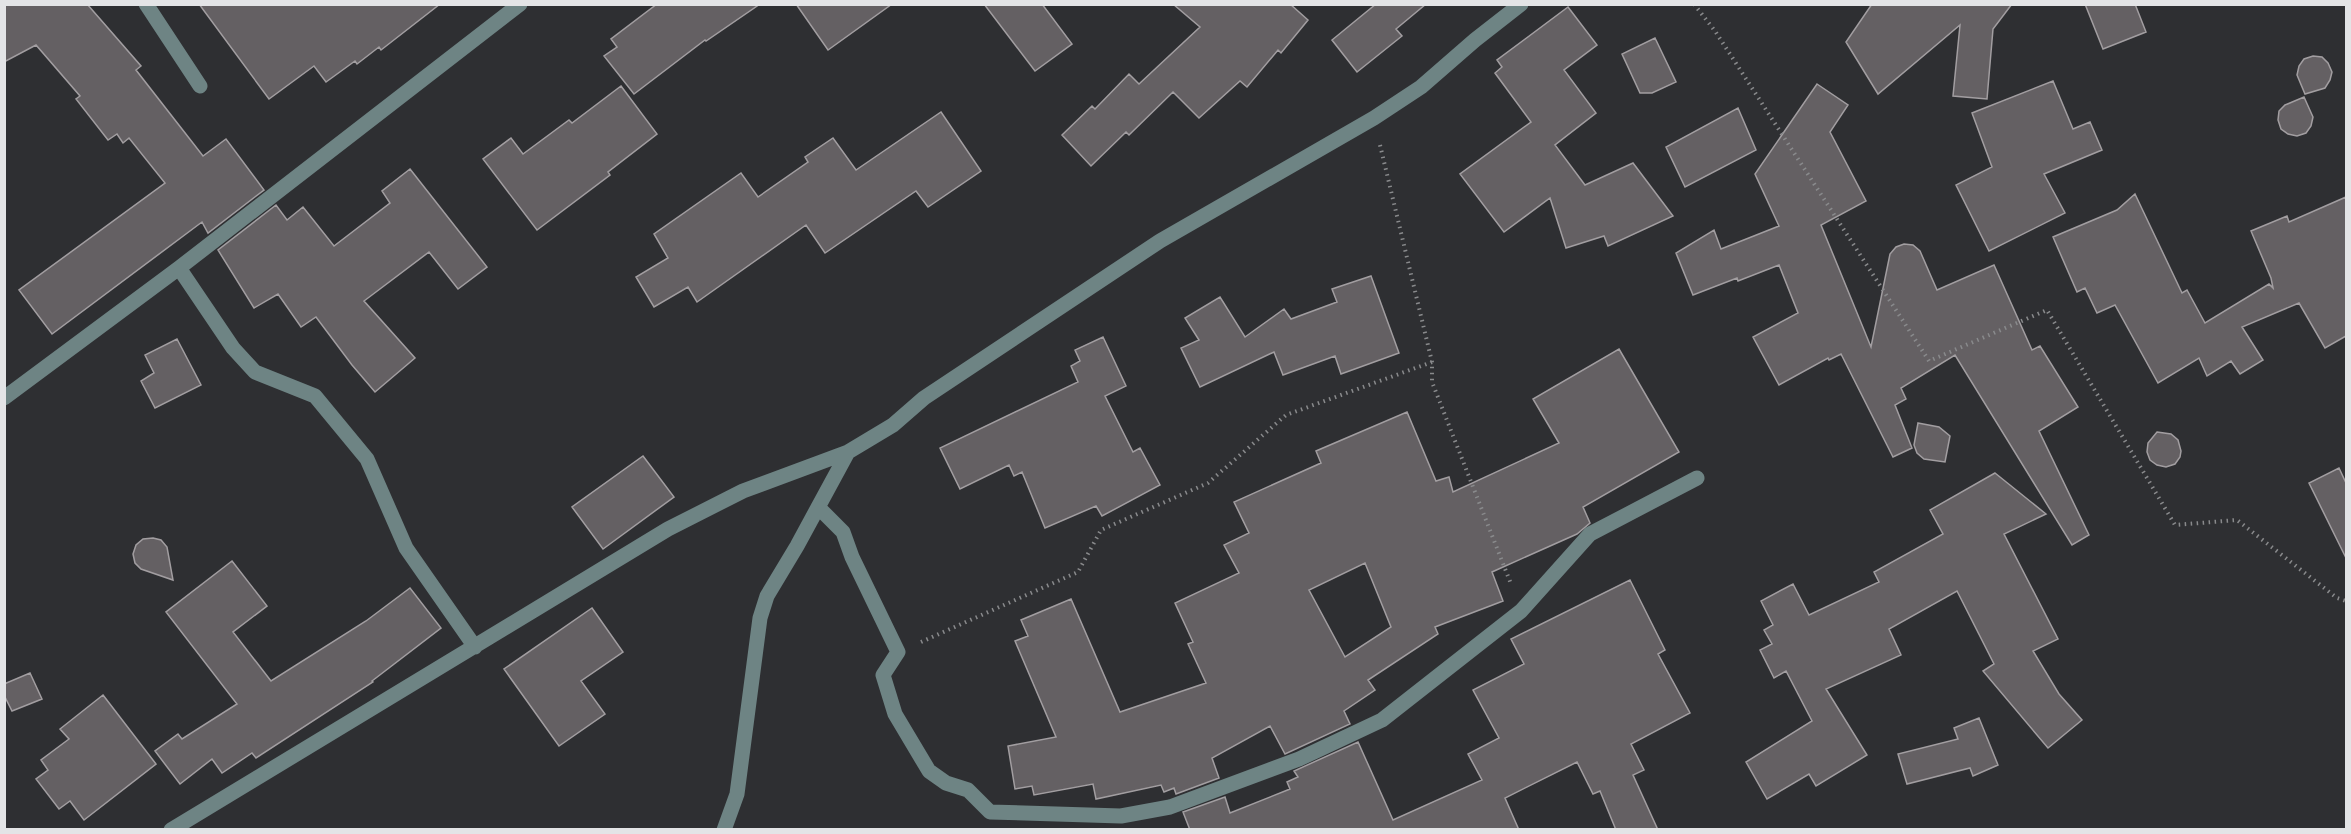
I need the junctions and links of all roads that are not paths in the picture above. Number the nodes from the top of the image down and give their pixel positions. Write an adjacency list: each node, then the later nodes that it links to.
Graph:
1 (146, 4): 4 (street)
2 (520, 4): 5 (street)
3 (1521, 4): 7 (street)
4 (200, 86)
5 (179, 268): 6 (street); 10 (street)
6 (4, 398)
7 (848, 452): 9 (street); 10 (street)
8 (1697, 478): 9 (street)
9 (818, 507): 12 (street)
10 (475, 647): 11 (street)
11 (171, 830)
12 (724, 830)

